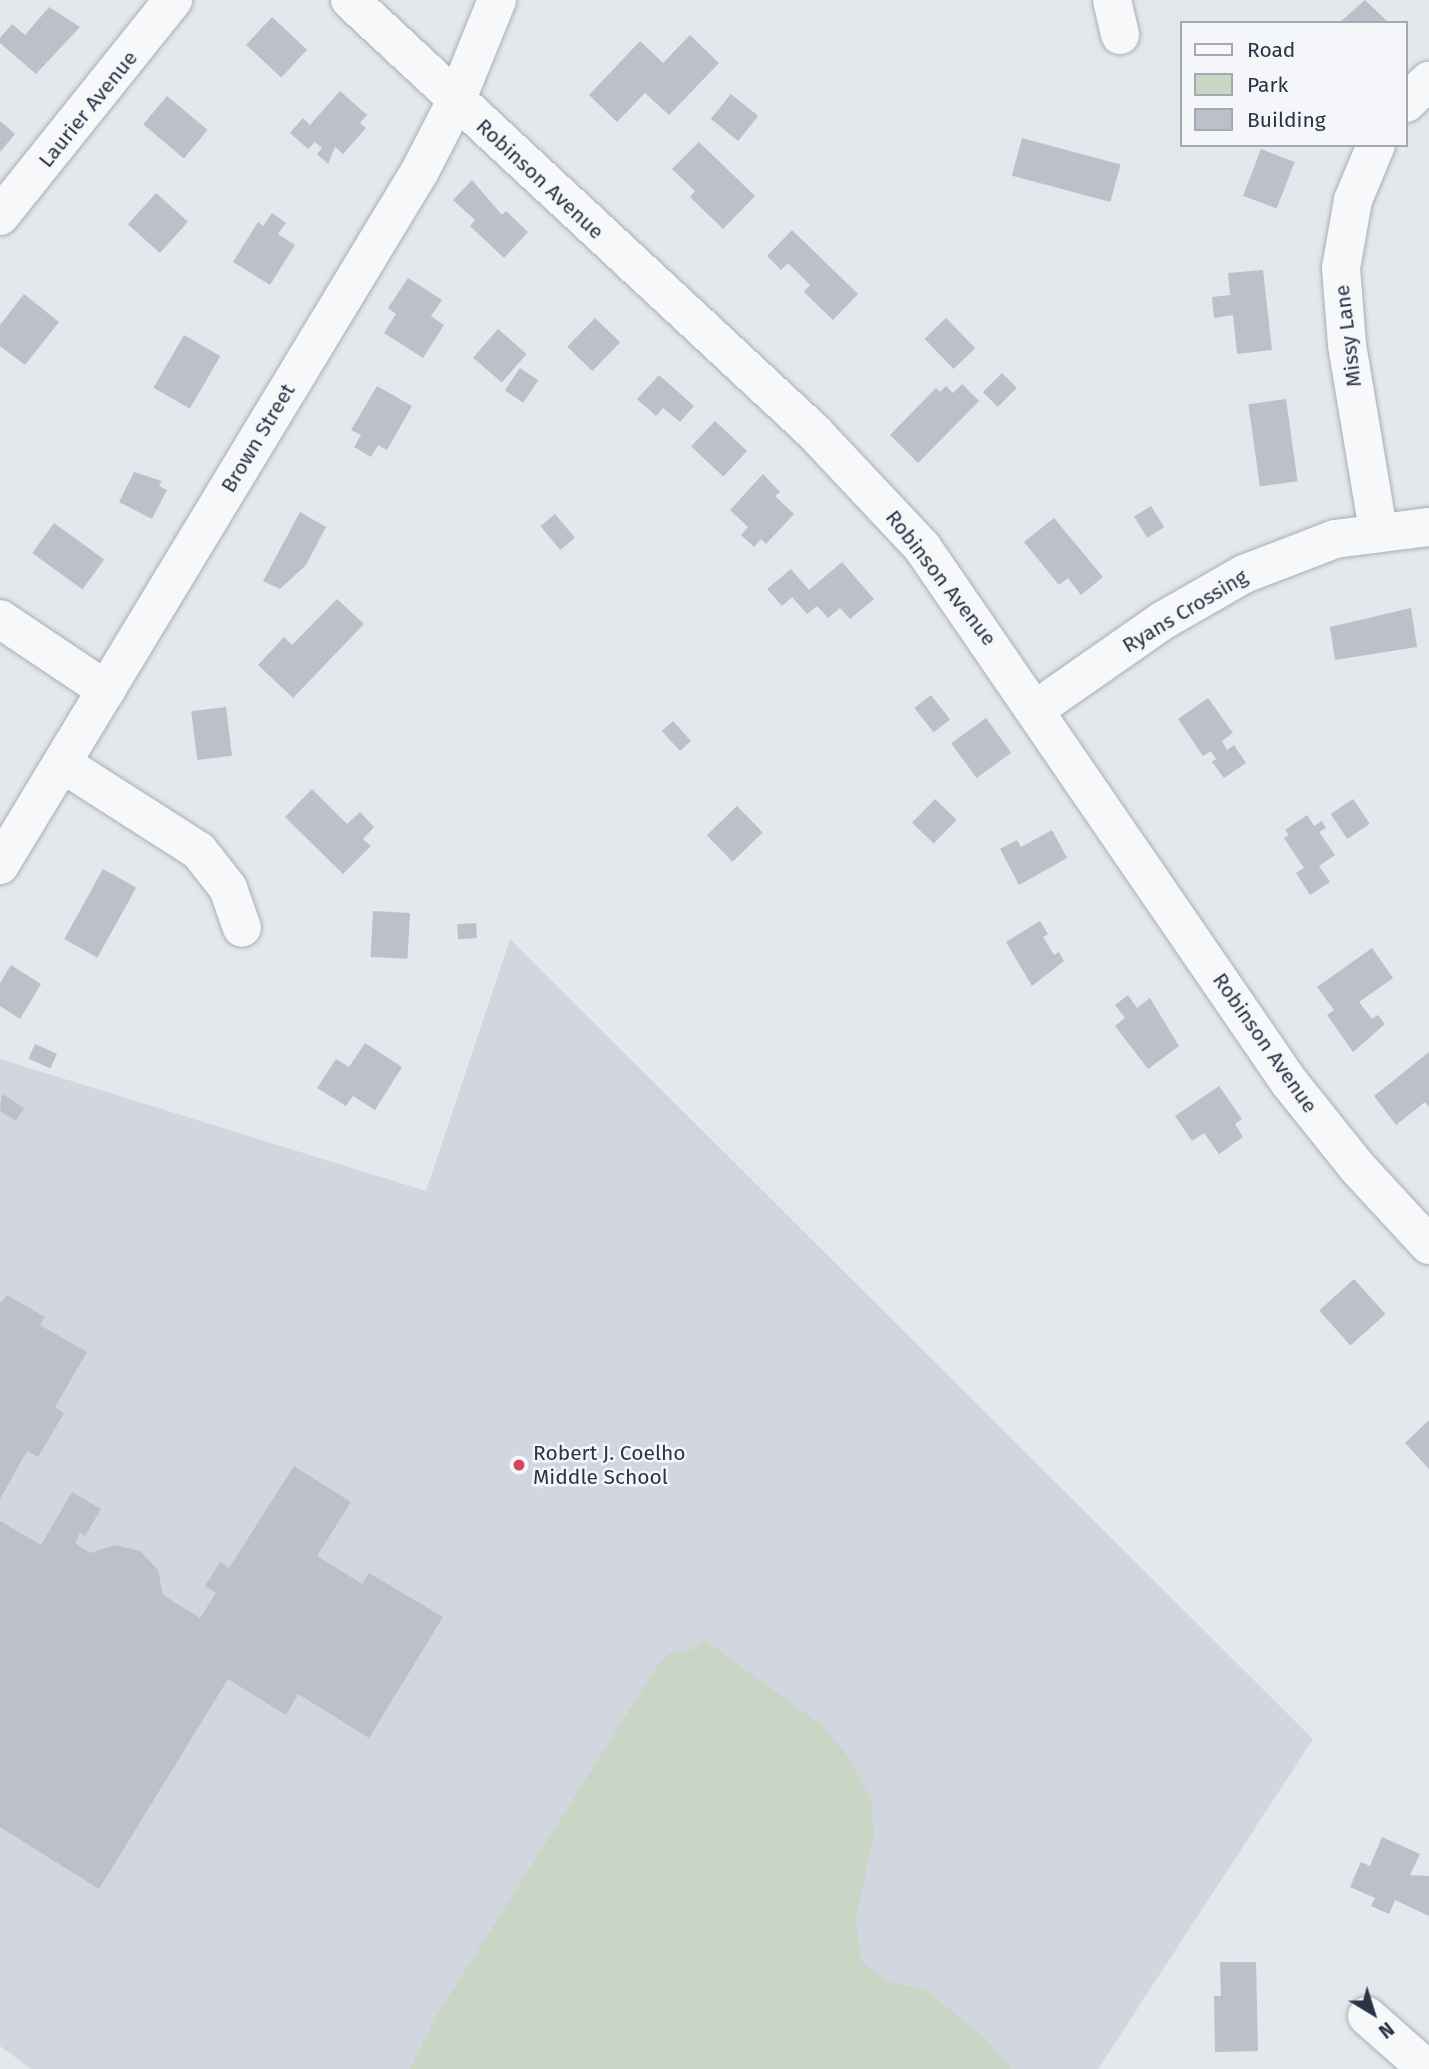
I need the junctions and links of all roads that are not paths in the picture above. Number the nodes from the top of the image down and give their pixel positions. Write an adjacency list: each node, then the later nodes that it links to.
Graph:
1 (173, 0): 8 (street, Laurier Avenue)
2 (350, 0): 5 (street, Robinson Avenue)
3 (497, 0): 5 (street, Brown Street)
4 (1429, 81): 6 (street)
5 (456, 101): 12 (street, Brown Street); 13 (street, Robinson Avenue)
6 (1408, 101)
7 (1375, 147): 10 (street, Missy Lane)
8 (0, 216)
9 (1429, 527): 10 (street, Ryans Crossing)
10 (1378, 531): 13 (street, Ryans Crossing)
11 (0, 619): 12 (street)
12 (106, 690): 14 (street, Brown Street)
13 (1036, 709): 17 (street, Robinson Avenue)
14 (63, 764): 15 (street, Brown Street); 16 (street)
15 (0, 865)
16 (242, 928)
17 (1429, 1245)
18 (1367, 2016): 19 (street)
19 (1427, 2069)

